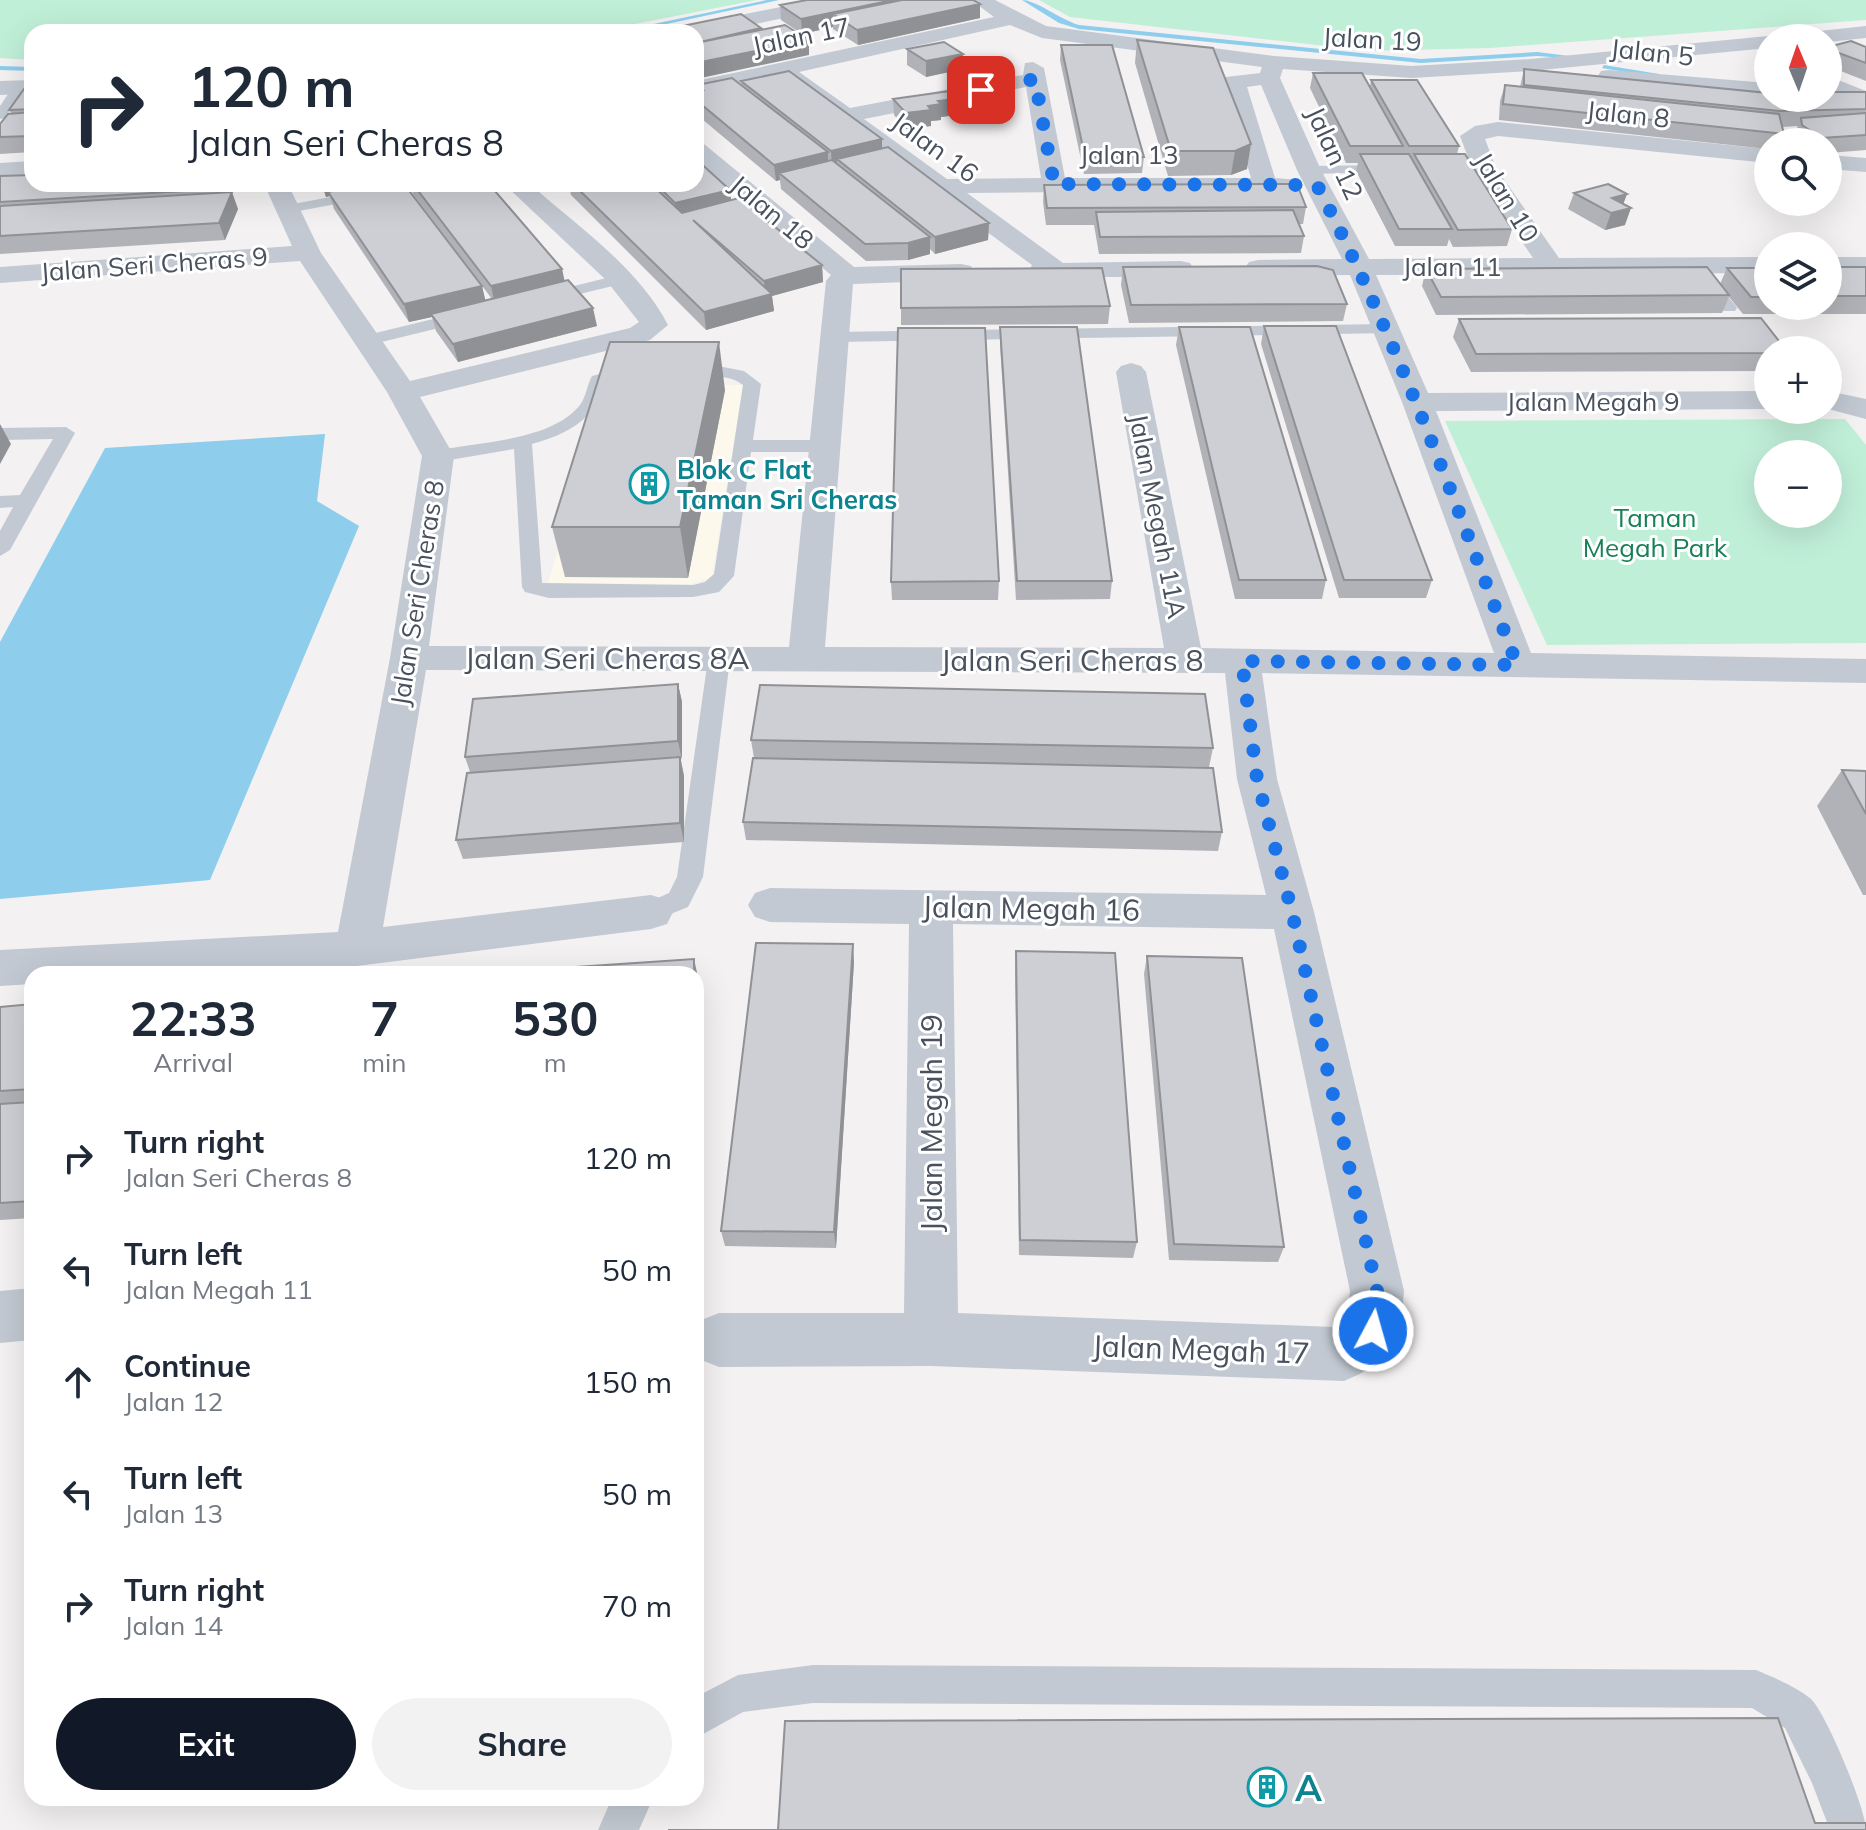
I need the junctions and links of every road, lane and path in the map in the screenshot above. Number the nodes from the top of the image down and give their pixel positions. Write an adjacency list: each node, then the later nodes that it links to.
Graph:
1 (844, 0): 4 (street, Jalan 17)
2 (981, 0): 3 (street, Jalan 19)
3 (1012, 19): 11 (street, Jalan 17); 12 (street, Jalan 19)
4 (704, 28)
5 (1866, 32): 6 (street)
6 (1842, 35)
7 (1754, 43): 8 (street, Jalan 19)
8 (1738, 45): 9 (street, Jalan 5); 10 (street, Jalan 19)
9 (1754, 52)
10 (1531, 65): 12 (street, Jalan 19); 15 (street, Jalan 5)
11 (781, 69): 13 (street, Jalan 17); 19 (street, Jalan 16)
12 (1271, 70): 28 (street, Jalan 12); 30 (street)
13 (704, 86)
14 (17, 87): 18 (lane)
15 (1754, 89)
16 (1842, 89): 17 (street)
17 (1866, 99)
18 (0, 115)
19 (846, 116): 29 (street); 31 (street, Jalan 16)
20 (1483, 131): 21 (street, Jalan 8); 40 (street, Jalan 10)
21 (1754, 155)
22 (704, 156): 48 (street, Jalan 18)
23 (1842, 164): 24 (street)
24 (1864, 167)
25 (24, 168): 27 (street)
26 (1401, 168): 28 (lane)
27 (0, 170)
28 (1313, 177): 30 (street, Jalan 13); 39 (street, Jalan 12)
29 (1054, 184): 30 (street, Jalan 13); 31 (street, Jalan 13)
30 (1265, 185)
31 (941, 186): 44 (street, Jalan 16)
32 (329, 192): 34 (lane)
33 (525, 192): 49 (street)
34 (282, 196): 35 (street, Jalan Seri Cheras 8)
35 (308, 253): 47 (street, Jalan Seri Cheras 9); 55 (street, Jalan Seri Cheras 8)
36 (1754, 265): 41 (street, Jalan 11)
37 (1842, 265): 38 (street)
38 (1866, 265)
39 (1359, 266): 40 (street, Jalan 11); 42 (street, Jalan 11); 53 (street, Jalan 12)
40 (1551, 266): 41 (street, Jalan 11)
41 (1692, 266): 51 (lane)
42 (1232, 268)
43 (1200, 269): 44 (street)
44 (1057, 271): 46 (street)
45 (983, 272): 48 (street)
46 (1012, 272)
47 (0, 275)
48 (848, 275): 54 (street)
49 (619, 280): 50 (lane); 57 (street)
50 (529, 301)
51 (1729, 308)
52 (484, 312): 55 (lane)
53 (1386, 329): 54 (lane); 59 (street, Jalan 12)
54 (835, 337): 65 (street)
55 (365, 341): 57 (street, Jalan Seri Cheras 8)
56 (1131, 372): 73 (street, Jalan Megah 11A)
57 (402, 392): 66 (street, Jalan Seri Cheras 8)
58 (1754, 400): 59 (street, Jalan Megah 9)
59 (1417, 402): 75 (street, Jalan 12)
60 (1842, 402): 61 (street)
61 (1866, 410)
62 (0, 434): 67 (lane)
63 (523, 443): 64 (lane); 64 (lane); 66 (lane)
64 (743, 446): 65 (lane)
65 (827, 446): 71 (street)
66 (438, 456): 70 (street, Jalan Seri Cheras 8)
67 (26, 501): 68 (lane); 69 (lane)
68 (0, 502)
69 (1, 544)
70 (409, 658): 72 (street, Jalan Seri Cheras 8A); 81 (street, Jalan Seri Cheras 8)
71 (806, 658): 72 (street, Jalan Seri Cheras 8A); 73 (street, Jalan Seri Cheras 8)
72 (719, 659): 79 (lane)
73 (1185, 660): 74 (street, Jalan Seri Cheras 8)
74 (1242, 661): 75 (street, Jalan Seri Cheras 8); 80 (street, Jalan Megah 17)
75 (1517, 665): 76 (street, Jalan Seri Cheras 8)
76 (1866, 671)
77 (770, 905): 78 (street, Jalan Megah 16)
78 (931, 906): 80 (street, Jalan Megah 16); 87 (street, Jalan Megah 19)
79 (651, 912): 81 (street)
80 (1292, 912): 87 (street, Jalan Megah 17)
81 (357, 948): 82 (street)
82 (36, 966)
83 (24, 967): 84 (street)
84 (0, 968)
85 (24, 1315): 86 (street)
86 (0, 1317)
87 (931, 1339): 88 (street, Jalan Megah 17)
88 (719, 1340)
89 (704, 1714): 92 (lane)
90 (629, 1806): 91 (lane)
91 (618, 1830)
92 (1850, 1830)

